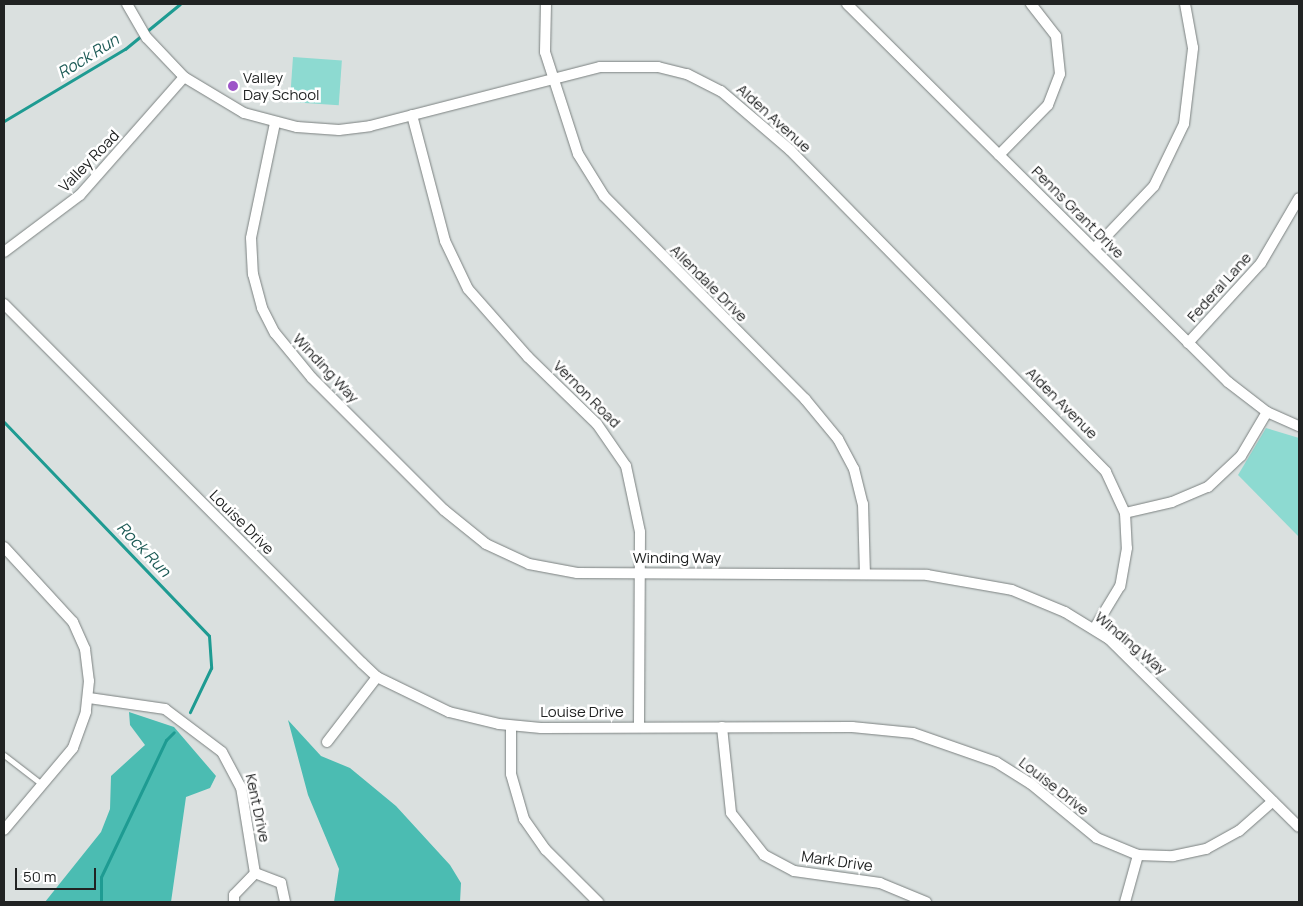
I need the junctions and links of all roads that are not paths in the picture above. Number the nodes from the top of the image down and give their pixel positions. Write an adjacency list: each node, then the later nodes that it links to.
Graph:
1 (127, 4): 6 (street, Alden Avenue)
2 (546, 4): 7 (street, Allendale Drive)
3 (847, 4): 10 (street, Penns Grant Drive)
4 (1031, 4): 10 (street)
5 (1184, 4): 12 (street)
6 (184, 77): 9 (street, Alden Avenue); 13 (street, Valley Road)
7 (552, 77): 8 (street, Alden Avenue); 18 (street, Alden Avenue); 21 (street, Allendale Drive)
8 (412, 116): 9 (street, Alden Avenue); 20 (street, Vernon Road)
9 (275, 123): 20 (street, Winding Way)
10 (999, 155): 12 (street, Penns Grant Drive)
11 (1299, 198): 15 (street, Federal Lane)
12 (1094, 249): 15 (street, Penns Grant Drive)
13 (4, 252)
14 (4, 304): 23 (street, Louise Drive)
15 (1188, 343): 16 (street, Penns Grant Drive)
16 (1268, 412): 17 (street, Penns Grant Drive); 18 (street)
17 (1299, 426)
18 (1125, 513): 22 (street, Alden Avenue)
19 (4, 547): 24 (street)
20 (640, 573): 21 (street, Winding Way); 26 (street, Vernon Road)
21 (865, 574): 22 (street, Winding Way)
22 (1094, 629): 31 (street, Winding Way)
23 (377, 676): 25 (street, Louise Drive); 28 (street)
24 (89, 698): 30 (street); 35 (street, Kent Drive)
25 (511, 726): 26 (street, Louise Drive); 38 (street)
26 (639, 726): 27 (street, Louise Drive)
27 (722, 727): 34 (street, Louise Drive); 39 (street, Mark Drive)
28 (327, 742)
29 (4, 755): 30 (lane)
30 (43, 785): 33 (street)
31 (1273, 801): 32 (street, Winding Way); 34 (street, Louise Drive)
32 (1299, 827)
33 (4, 830)
34 (1138, 855): 40 (street)
35 (255, 873): 36 (street); 37 (street)
36 (234, 902)
37 (285, 902)
38 (598, 902)
39 (926, 902)
40 (1125, 902)

